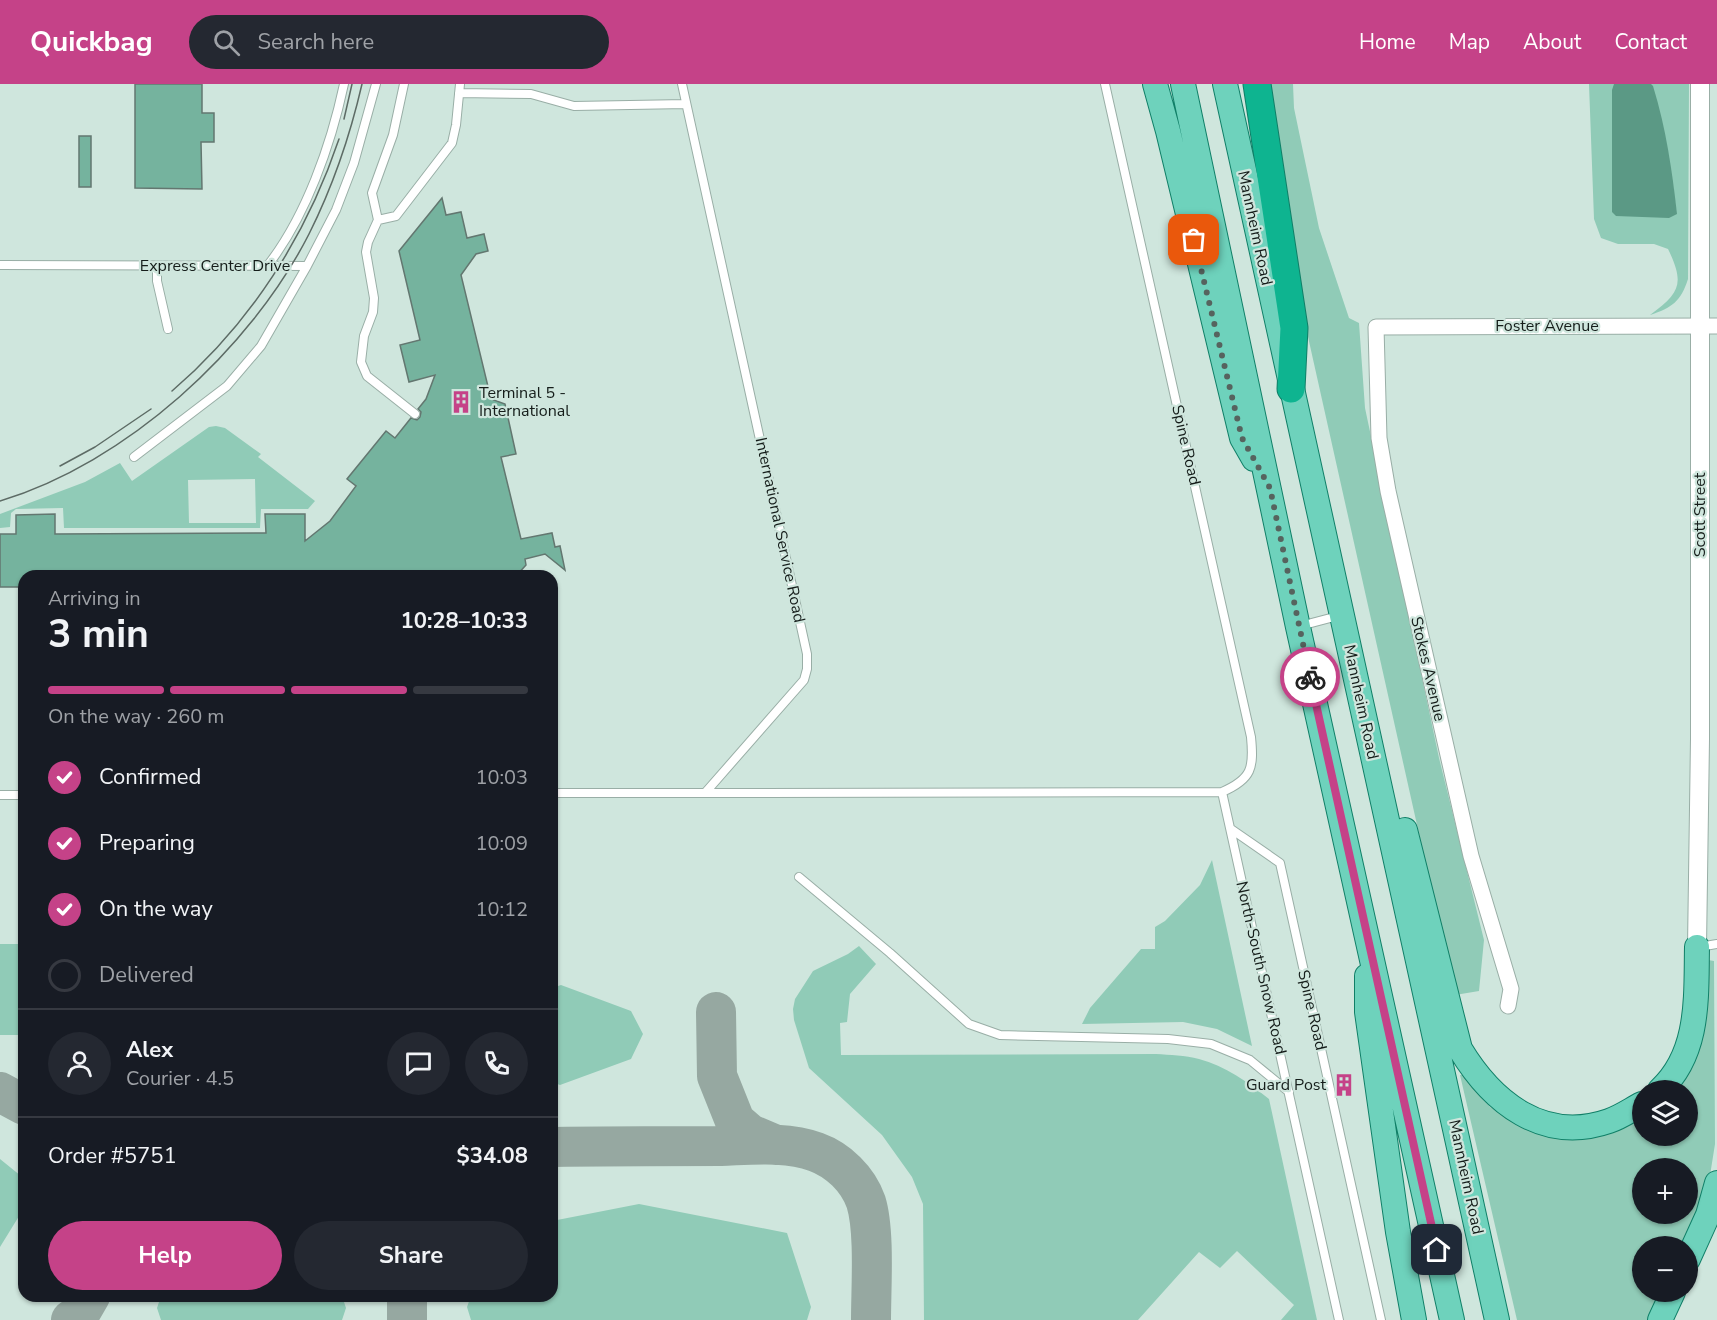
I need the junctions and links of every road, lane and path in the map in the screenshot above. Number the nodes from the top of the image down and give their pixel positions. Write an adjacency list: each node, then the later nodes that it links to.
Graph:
1 (344, 84): 14 (lane)
2 (376, 84): 17 (lane, Express Center Drive)
3 (404, 84): 13 (lane)
4 (682, 84): 12 (lane, International Service Road)
5 (1105, 84): 28 (lane, Spine Road)
6 (1155, 84): 24 (main road)
7 (1183, 84): 24 (main road)
8 (1225, 84): 21 (main road, Mannheim Road)
9 (1257, 84): 21 (highway)
10 (1700, 84): 18 (street, Scott Street)
11 (459, 88): 12 (lane); 13 (lane)
12 (686, 104): 30 (lane, International Service Road)
13 (378, 220): 22 (lane)
14 (268, 265): 16 (lane, Express Center Drive); 17 (lane, Express Center Drive)
15 (0, 266): 16 (lane, Express Center Drive)
16 (157, 266): 20 (lane)
17 (307, 266): 23 (lane)
18 (1709, 326): 19 (street, Foster Avenue); 36 (street, Scott Street)
19 (1376, 327): 37 (street, Stokes Avenue)
20 (168, 329)
21 (1291, 389): 25 (main road, Mannheim Road)
22 (415, 414)
23 (134, 457)
24 (1270, 488): 26 (main road)
25 (1342, 615): 26 (lane); 27 (main road, Mannheim Road)
26 (1298, 627): 35 (main road)
27 (1365, 722): 40 (main road); 48 (main road, Mannheim Road)
28 (1222, 792): 30 (lane); 33 (lane, North-South Snow Road)
29 (558, 793): 30 (lane)
30 (705, 793)
31 (0, 795): 32 (lane)
32 (18, 795)
33 (1231, 829): 39 (lane, North-South Snow Road); 45 (lane, Spine Road)
34 (799, 877): 39 (lane)
35 (1366, 926): 46 (main road); 47 (main road)
36 (1707, 946): 38 (main road)
37 (1508, 1006)
38 (1669, 1080)
39 (1289, 1092): 44 (lane, North-South Snow Road)
40 (1632, 1109)
41 (1717, 1182): 42 (main road)
42 (1698, 1237)
43 (1668, 1302): 49 (main road)
44 (1339, 1320)
45 (1381, 1320)
46 (1414, 1320)
47 (1452, 1320)
48 (1497, 1320)
49 (1660, 1320)

